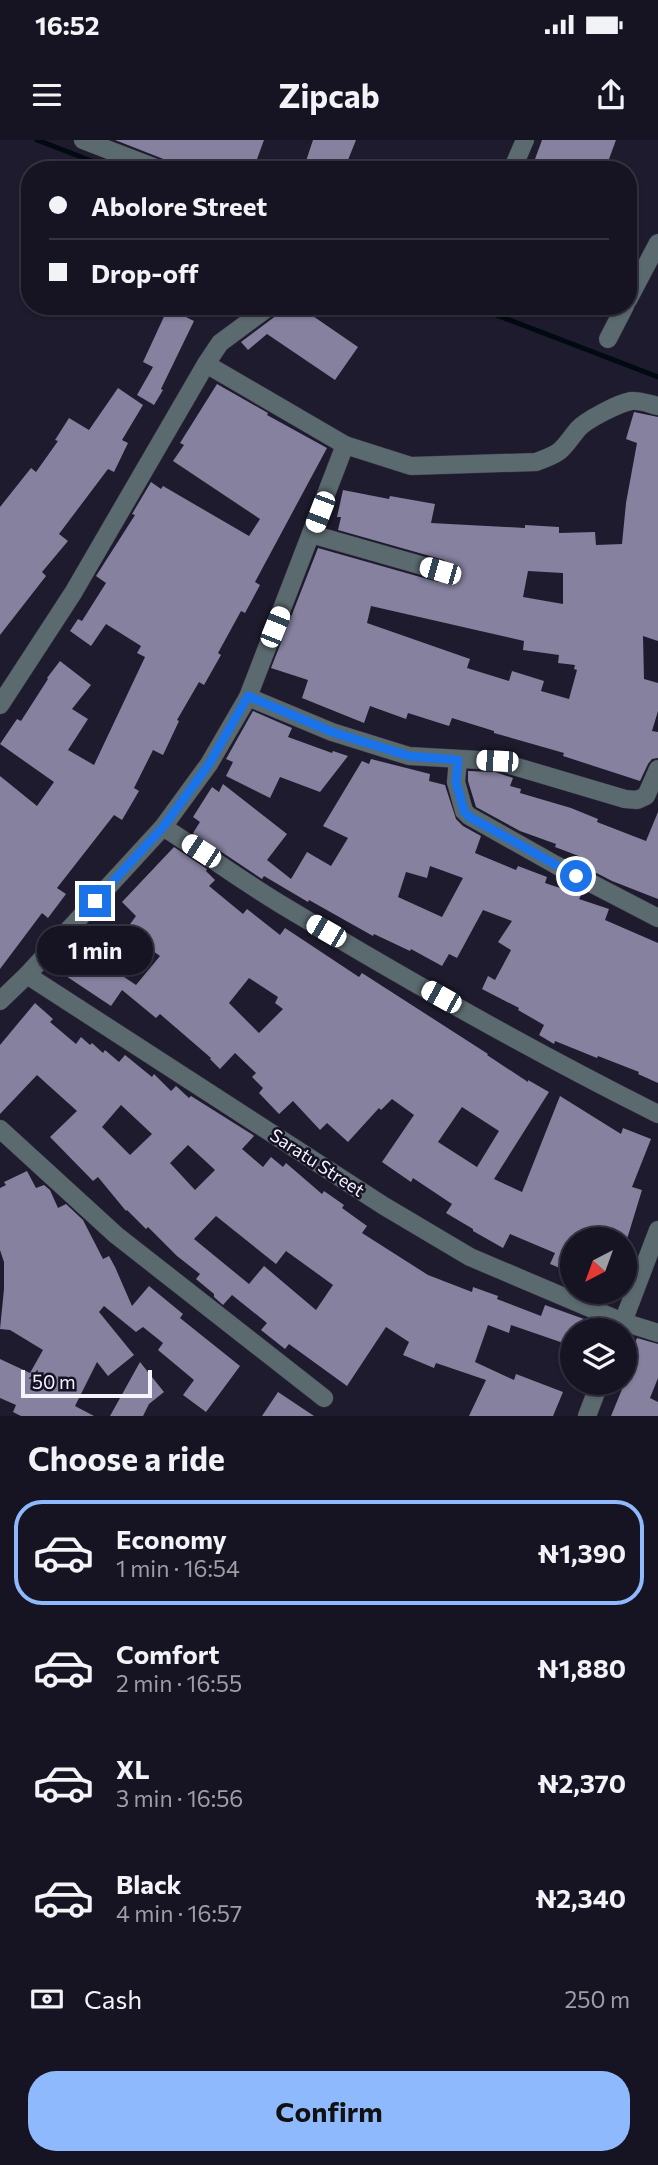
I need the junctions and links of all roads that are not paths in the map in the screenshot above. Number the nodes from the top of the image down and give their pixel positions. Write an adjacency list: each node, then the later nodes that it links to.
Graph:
1 (83, 140): 3 (street)
2 (525, 140): 4 (street)
3 (138, 161)
4 (516, 161)
5 (658, 243): 6 (street)
6 (637, 283)
7 (258, 315): 10 (street)
8 (620, 315): 9 (street)
9 (608, 339)
10 (206, 363): 12 (street); 16 (street)
11 (658, 407): 12 (street)
12 (345, 445): 13 (street)
13 (311, 534): 14 (street); 15 (street)
14 (440, 571)
15 (248, 696): 17 (street); 19 (street)
16 (0, 705)
17 (458, 760): 18 (street); 20 (street)
18 (658, 769)
19 (163, 827): 21 (street); 23 (street)
20 (658, 918)
21 (27, 975): 22 (street); 26 (street, Saratu Street)
22 (0, 1001)
23 (658, 1114)
24 (0, 1129): 31 (street)
25 (658, 1230): 27 (street)
26 (603, 1318)
27 (624, 1318)
28 (637, 1329): 29 (street, Saratu Street)
29 (658, 1333)
30 (595, 1395): 32 (street)
31 (324, 1398)
32 (587, 1416)

